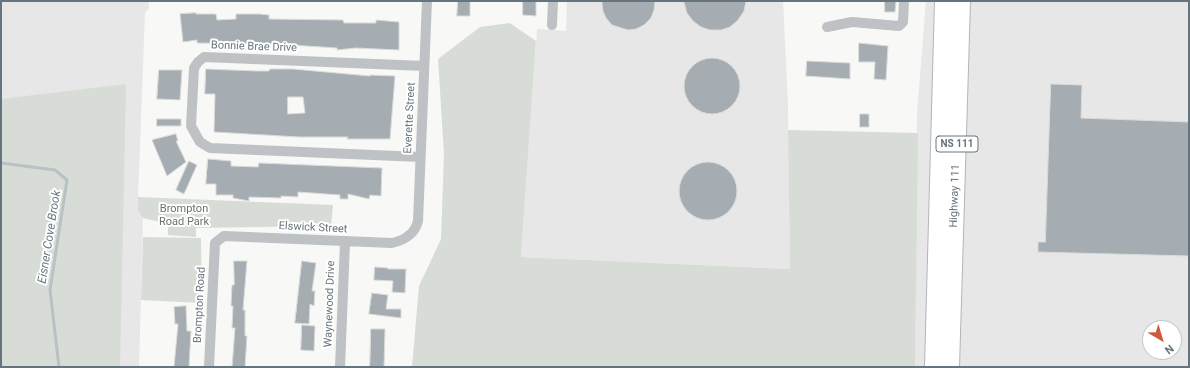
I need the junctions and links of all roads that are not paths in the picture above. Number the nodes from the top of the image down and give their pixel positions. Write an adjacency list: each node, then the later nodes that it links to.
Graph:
1 (427, 1): 8 (street, Everette Street)
2 (553, 1): 6 (street)
3 (904, 1): 7 (street)
4 (944, 1): 10 (highway, Highway 111 / NS 111)
5 (961, 1): 14 (highway, Highway 111 / NS 111)
6 (552, 24)
7 (826, 27)
8 (424, 66): 9 (street, Everette Street); 9 (street, Bonnie Brae Drive)
9 (420, 157): 11 (street, Everette Street)
10 (939, 174): 17 (highway); 18 (highway, Highway 111 / NS 111)
11 (411, 234): 12 (street, Elswick Street)
12 (345, 242): 13 (street, Elswick Street); 16 (street, Waynewood Drive)
13 (215, 243): 15 (street, Brompton Road)
14 (952, 287): 19 (highway, Highway 111 / NS 111); 20 (highway)
15 (209, 367)
16 (340, 367)
17 (927, 367)
18 (934, 367)
19 (950, 367)
20 (956, 367)

